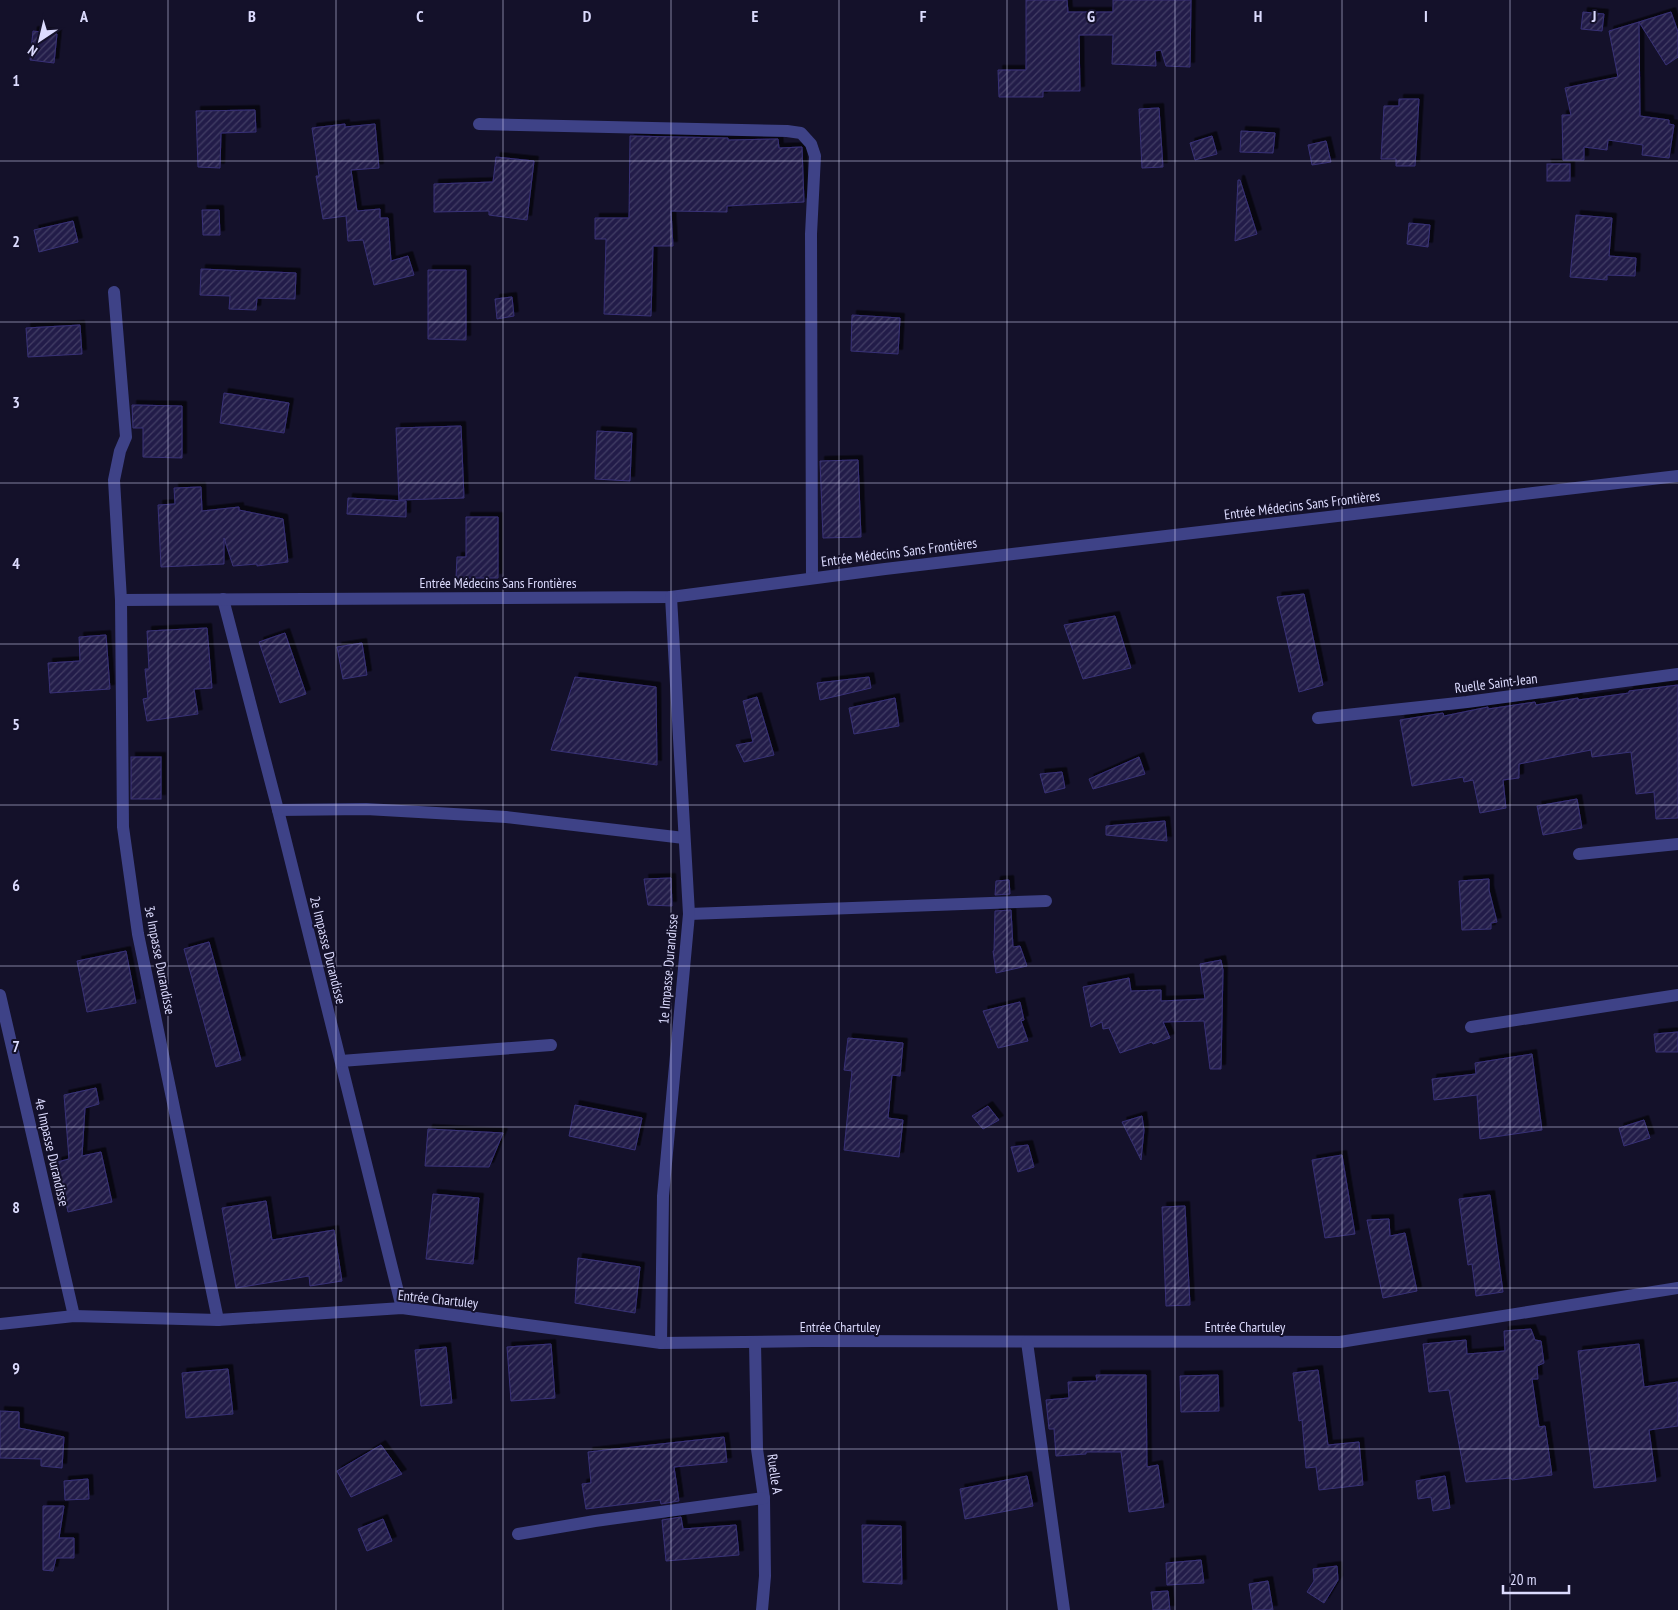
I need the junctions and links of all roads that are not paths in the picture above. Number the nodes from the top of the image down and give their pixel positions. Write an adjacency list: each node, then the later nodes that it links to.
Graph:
1 (479, 124): 4 (street)
2 (114, 292): 7 (street, 3e Impasse Durandisse)
3 (1678, 476): 4 (street, Entrée Médecins Sans Frontières)
4 (812, 578): 5 (street, Entrée Médecins Sans Frontières)
5 (671, 597): 6 (street, Entrée Médecins Sans Frontières); 11 (street, 1e Impasse Durandisse)
6 (223, 599): 7 (street, Entrée Médecins Sans Frontières); 10 (street, 2e Impasse Durandisse)
7 (121, 600): 24 (street, 3e Impasse Durandisse)
8 (1678, 674): 9 (street, Ruelle Saint-Jean)
9 (1318, 718)
10 (278, 810): 11 (street); 20 (street, 2e Impasse Durandisse)
11 (684, 838): 15 (street, 1e Impasse Durandisse)
12 (1678, 844): 13 (street)
13 (1579, 854)
14 (1046, 901): 15 (street)
15 (689, 914): 28 (street, 1e Impasse Durandisse)
16 (0, 995): 23 (street, 4e Impasse Durandisse)
17 (1678, 995): 18 (street)
18 (1470, 1027)
19 (551, 1045): 20 (street)
20 (341, 1061): 22 (street, 2e Impasse Durandisse)
21 (1678, 1288): 27 (street, Entrée Chartuley)
22 (402, 1308): 24 (street, Entrée Chartuley); 28 (street, Entrée Chartuley)
23 (74, 1316): 24 (street, Entrée Chartuley); 25 (street, Entrée Chartuley)
24 (218, 1320)
25 (0, 1324)
26 (755, 1342): 27 (street, Entrée Chartuley); 28 (street, Entrée Chartuley); 29 (street, Ruelle A)
27 (1027, 1342): 32 (street)
28 (661, 1343)
29 (764, 1498): 30 (street); 31 (street, Ruelle A)
30 (518, 1534)
31 (762, 1610)
32 (1064, 1610)

